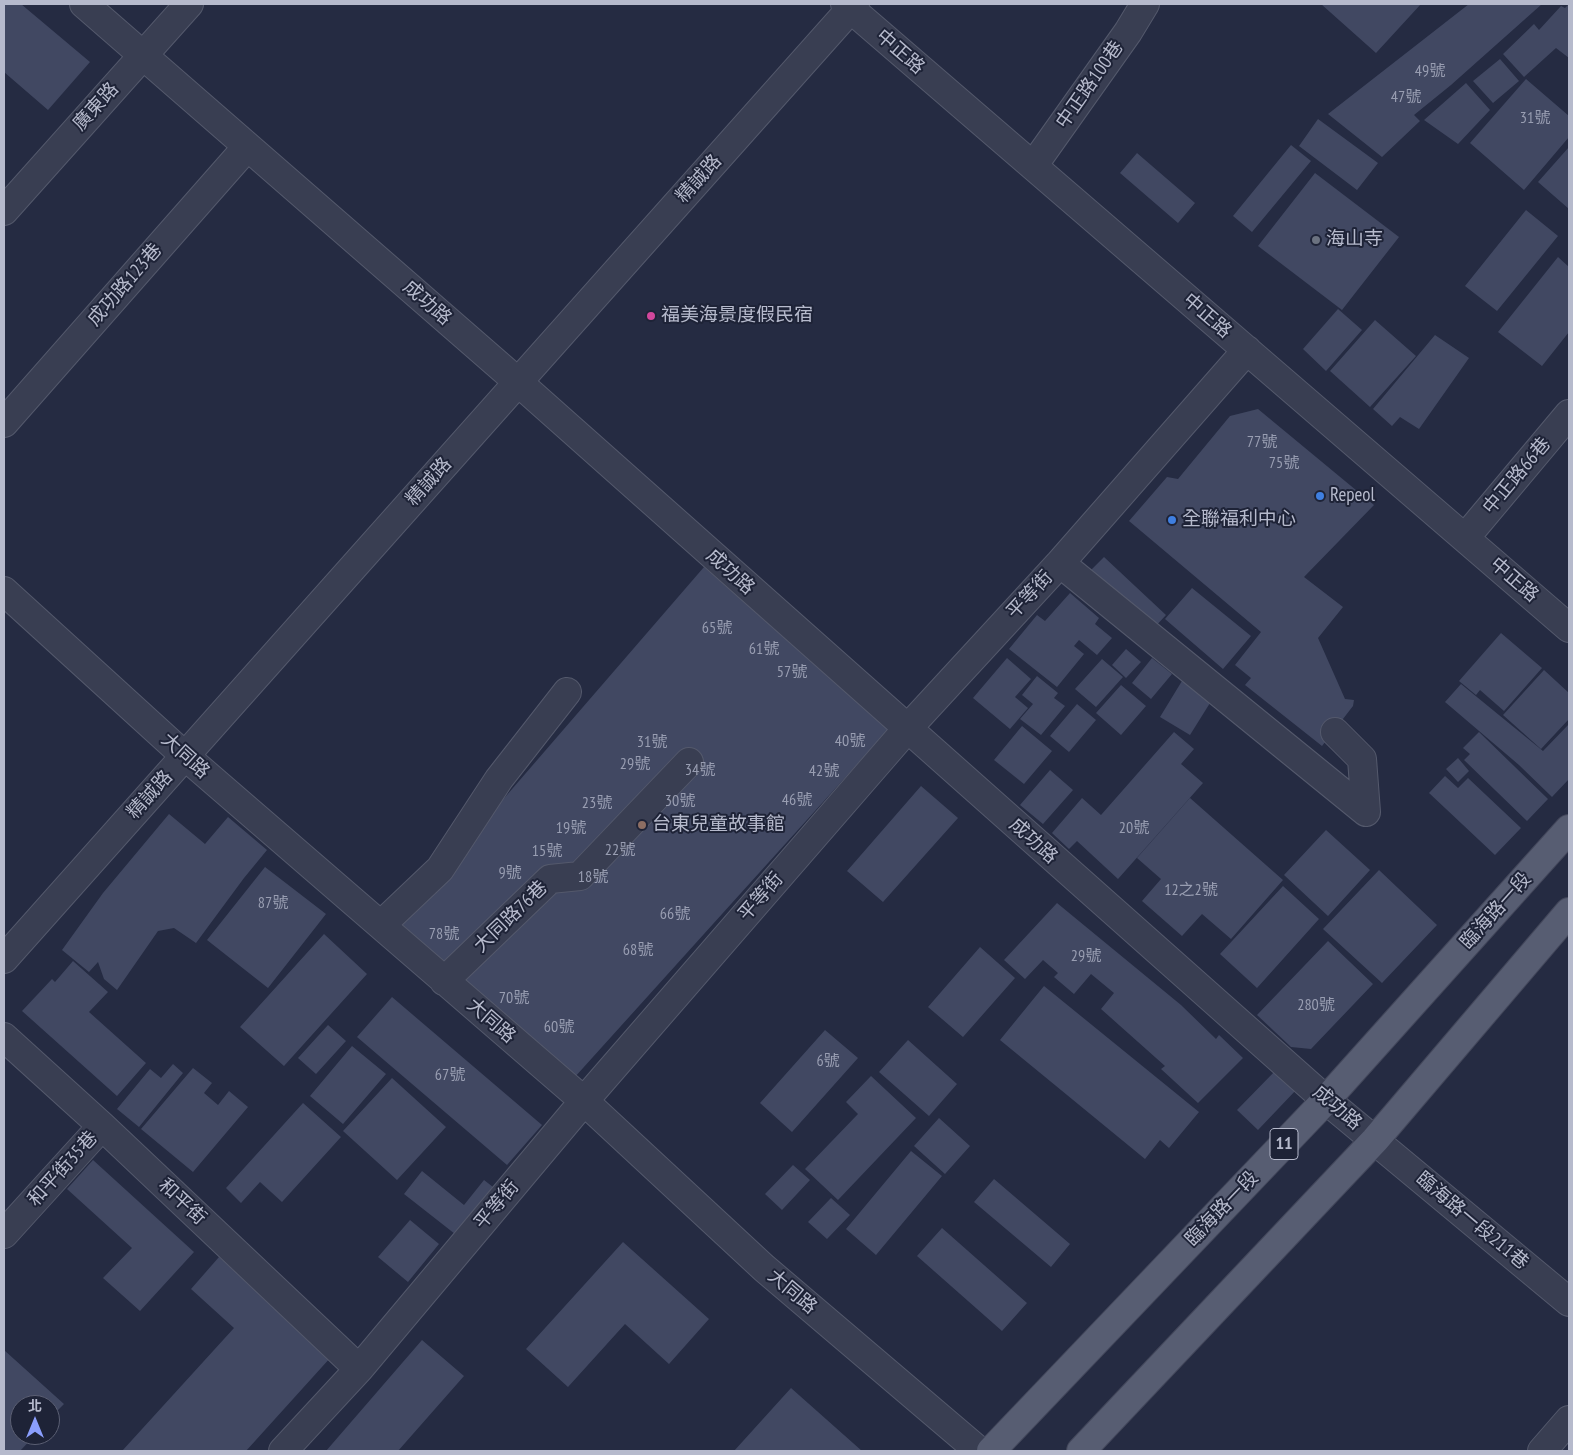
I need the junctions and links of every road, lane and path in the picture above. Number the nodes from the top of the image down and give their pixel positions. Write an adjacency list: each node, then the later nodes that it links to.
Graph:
1 (84, 4): 5 (street, 成功路)
2 (189, 4): 5 (street, 廣東路)
3 (1145, 4): 7 (street, 中正路100巷)
4 (850, 5): 7 (street, 中正路); 10 (street, 精誠路)
5 (142, 56): 6 (street, 成功路); 8 (street, 廣東路)
6 (247, 146): 10 (street, 成功路); 12 (street, 成功路123巷)
7 (1033, 166): 9 (street, 中正路)
8 (4, 211)
9 (1246, 350): 13 (street, 中正路); 14 (street, 平等街)
10 (518, 382): 18 (street, 成功路); 20 (street, 精誠路)
11 (1569, 414): 13 (street, 中正路66巷)
12 (4, 424)
13 (1465, 538): 16 (street, 中正路)
14 (1060, 563): 18 (street, 平等街); 19 (street)
15 (4, 591): 20 (street, 大同路)
16 (1569, 628)
17 (566, 692): 24 (street)
18 (906, 729): 28 (street, 成功路); 29 (street, 平等街)
19 (1336, 732)
20 (185, 756): 24 (street, 大同路); 25 (street, 精誠路)
21 (689, 762): 26 (street, 大同路76巷)
22 (1569, 829): 28 (main road, 臨海路一段 / 11)
23 (1569, 912): 31 (main road)
24 (381, 925): 26 (street, 大同路)
25 (4, 959)
26 (444, 981): 29 (street, 大同路)
27 (4, 1038): 30 (street, 和平街)
28 (1326, 1100): 31 (street, 成功路); 38 (main road, 臨海路一段 / 11)
29 (584, 1102): 34 (street, 平等街); 37 (street, 大同路)
30 (102, 1126): 32 (street, 和平街35巷); 34 (street, 和平街)
31 (1376, 1140): 33 (street, 臨海路一段211巷); 39 (main road)
32 (4, 1234)
33 (1569, 1302)
34 (359, 1369): 36 (street, 平等街)
35 (1569, 1420): 40 (street)
36 (283, 1451)
37 (979, 1451)
38 (992, 1451)
39 (1081, 1451)
40 (1542, 1451)

